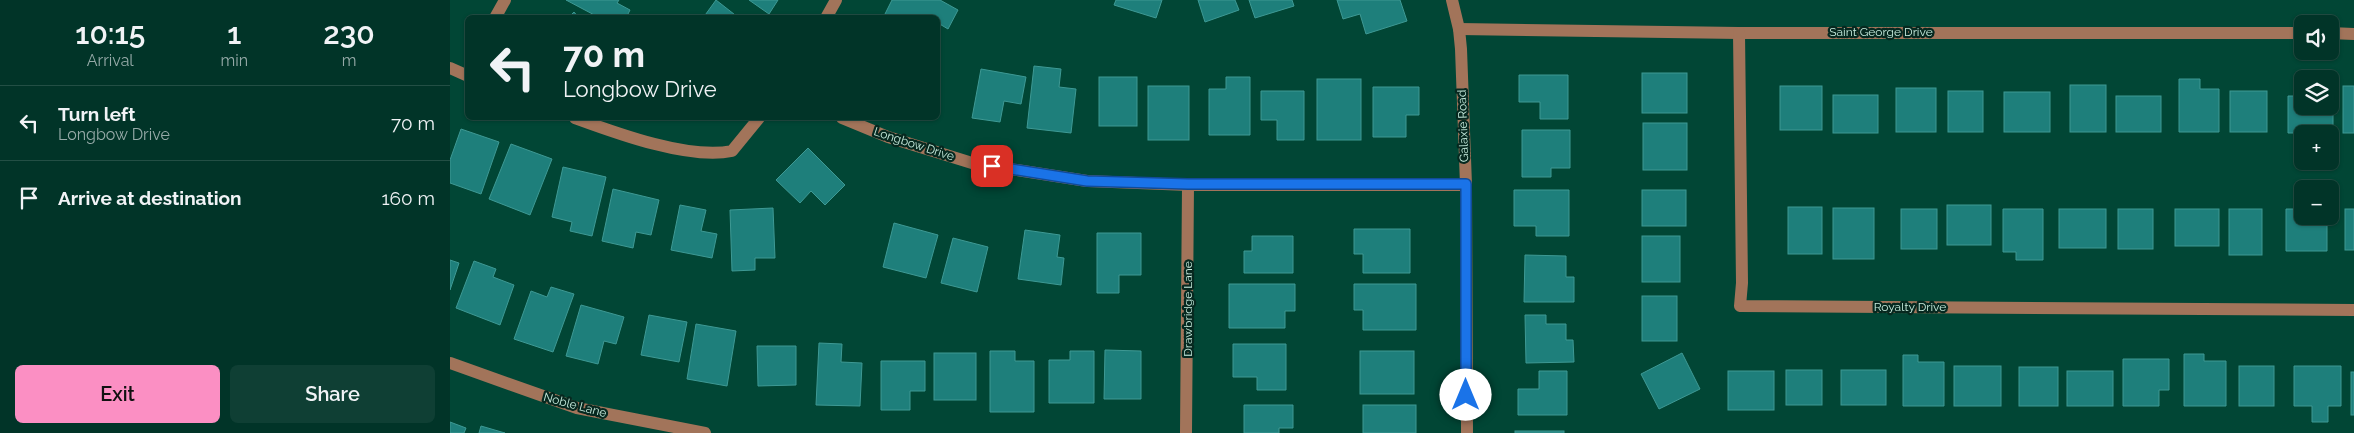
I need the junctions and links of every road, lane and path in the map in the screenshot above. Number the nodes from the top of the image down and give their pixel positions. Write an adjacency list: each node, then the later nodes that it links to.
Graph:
1 (505, 0): 4 (street)
2 (836, 0): 5 (street)
3 (1452, 0): 6 (street, Galaxie Road)
4 (497, 15)
5 (828, 15)
6 (1459, 29): 7 (street, Saint George Drive); 17 (street, Galaxie Road)
7 (1740, 32): 8 (street, Saint George Drive); 18 (street, Royalty Drive)
8 (2294, 33)
9 (2339, 33): 10 (street)
10 (2354, 34)
11 (450, 68): 12 (street)
12 (465, 75)
13 (582, 120): 14 (street)
14 (757, 120)
15 (847, 120): 16 (street, Longbow Drive)
16 (1188, 184): 17 (street, Longbow Drive); 21 (street, Drawbridge Lane)
17 (1466, 184): 22 (street, Galaxie Road)
18 (2354, 310)
19 (450, 363): 20 (street, Noble Lane)
20 (705, 433)
21 (1186, 433)
22 (1467, 433)

